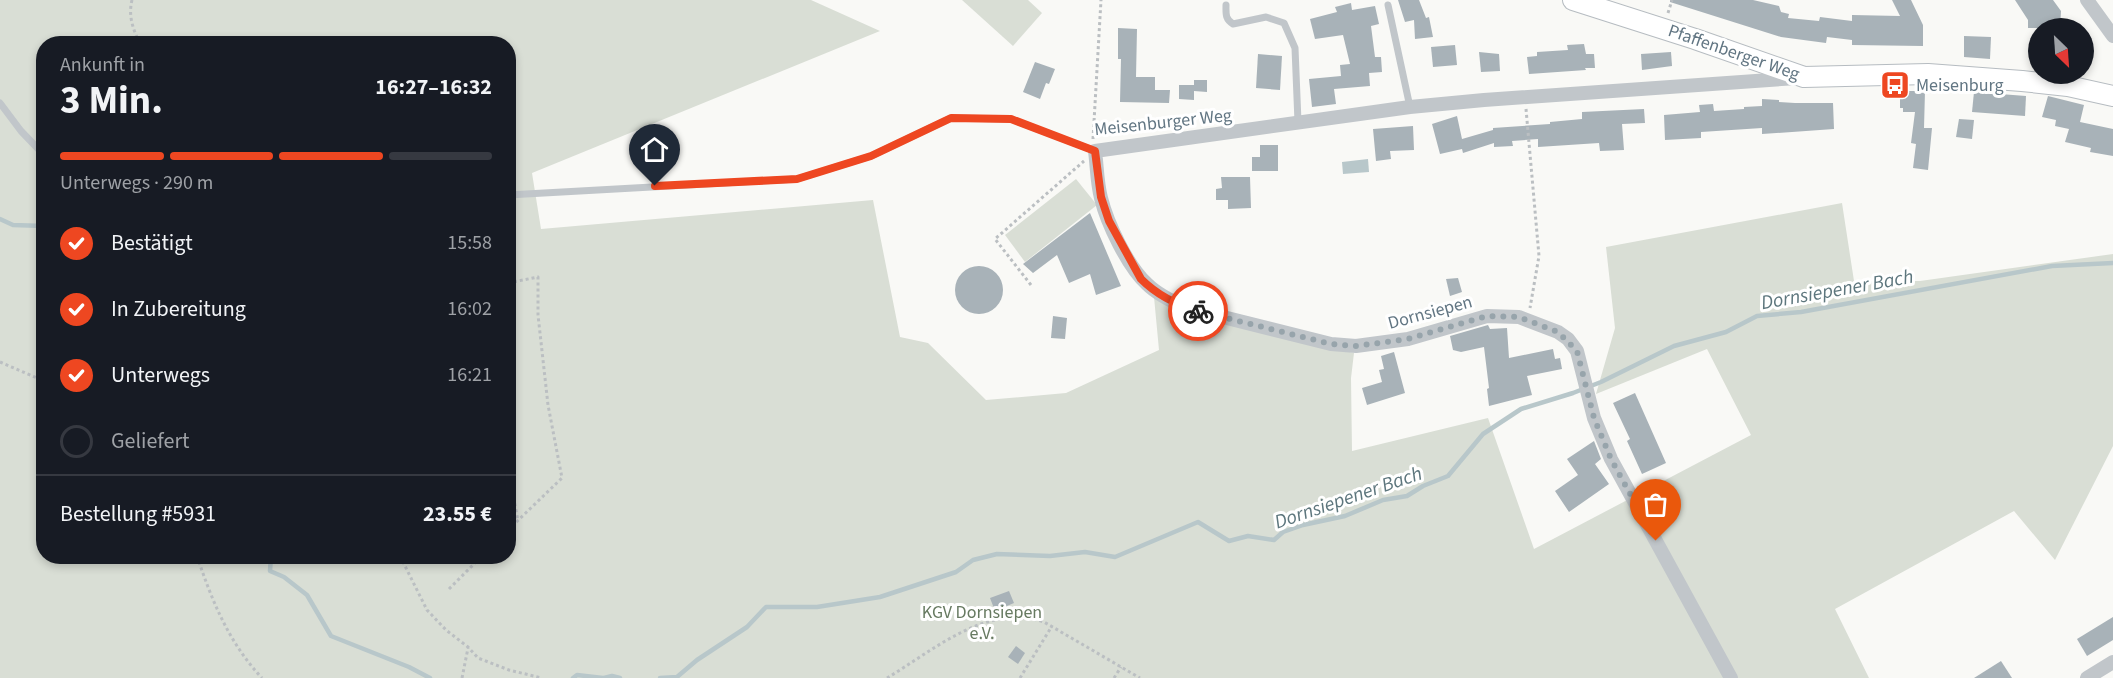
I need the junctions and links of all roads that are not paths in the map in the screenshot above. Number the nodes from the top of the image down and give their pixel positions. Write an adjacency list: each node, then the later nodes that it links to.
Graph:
1 (1573, 0): 6 (main road, Pfaffenberger Weg)
2 (2087, 0): 5 (street)
3 (1226, 5): 10 (lane)
4 (1388, 5): 9 (lane)
5 (2113, 36)
6 (1804, 78): 7 (main road, Pfaffenberger Weg); 9 (street, Meisenburger Weg)
7 (2112, 94)
8 (0, 103): 11 (lane)
9 (1410, 107): 10 (street, Meisenburger Weg)
10 (1298, 123): 12 (street, Meisenburger Weg)
11 (36, 147)
12 (1095, 151): 13 (lane, Meisenburger Weg); 15 (street, Dornsiepen)
13 (516, 195)
14 (2113, 662): 16 (street)
15 (1731, 678)
16 (2087, 678)

